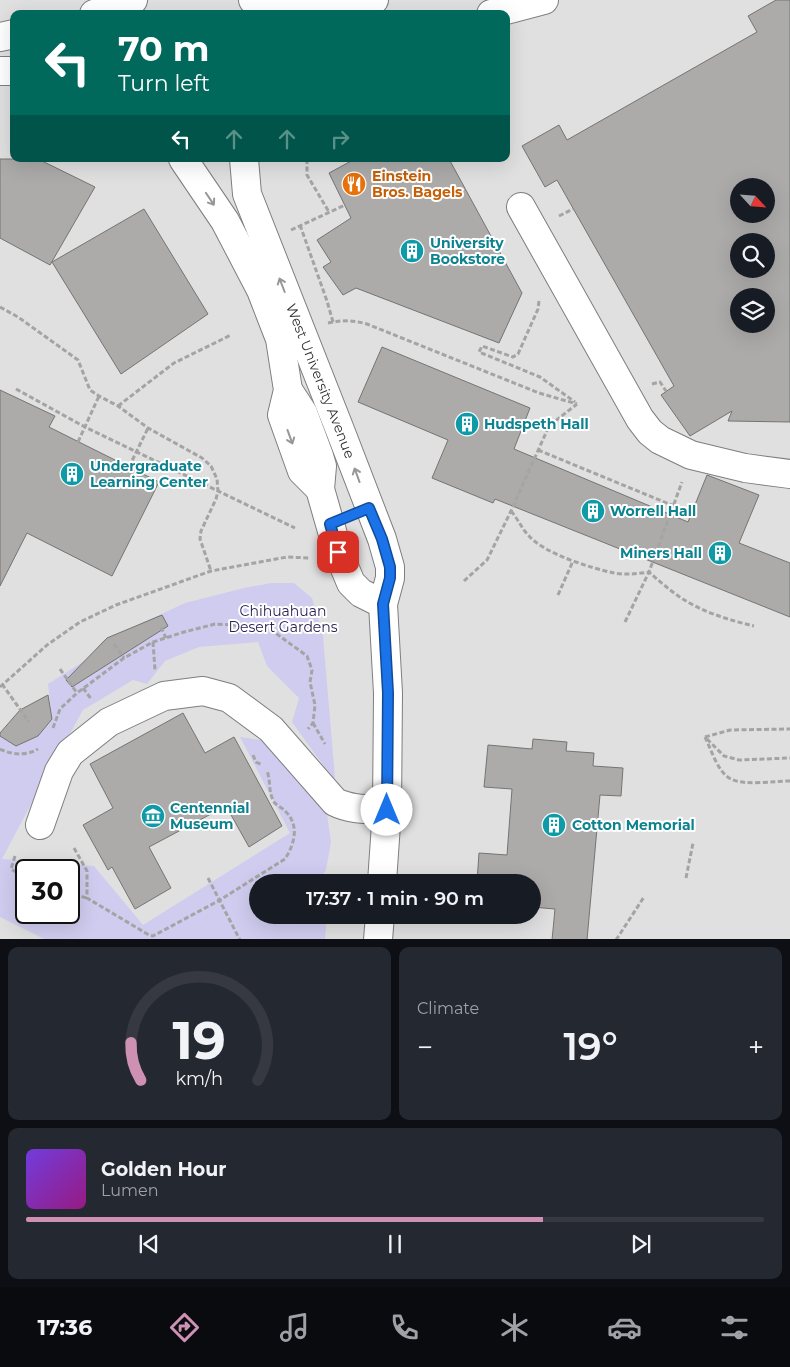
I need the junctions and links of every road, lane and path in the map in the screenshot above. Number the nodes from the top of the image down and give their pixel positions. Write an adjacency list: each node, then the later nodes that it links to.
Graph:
1 (133, 0): 6 (street)
2 (146, 0): 7 (street)
3 (253, 0): 4 (street)
4 (374, 0)
5 (544, 0): 8 (street)
6 (105, 10)
7 (138, 10)
8 (506, 10)
9 (184, 162): 36 (street, West University Avenue, one-way to 36)
10 (244, 162): 34 (street, West University Avenue, one-way to 10)
11 (307, 162): 14 (path)
12 (345, 205): 14 (path)
13 (521, 206): 29 (street)
14 (329, 212): 17 (path)
15 (536, 293): 22 (path)
16 (0, 307): 21 (path)
17 (332, 322): 18 (path); 22 (path)
18 (323, 324)
19 (231, 335): 23 (path)
20 (16, 389): 24 (path)
21 (99, 396): 23 (path); 24 (path)
22 (577, 404): 27 (path)
23 (118, 406): 25 (path)
24 (85, 427): 26 (path); 28 (path)
25 (148, 428): 28 (path); 32 (path)
26 (78, 442)
27 (538, 450): 33 (path); 35 (path)
28 (136, 452): 30 (path); 32 (path)
29 (691, 455): 31 (street); 33 (path)
30 (129, 466)
31 (790, 474)
32 (218, 491): 37 (path); 40 (path)
33 (674, 506): 41 (path)
34 (369, 508): 36 (street); 44 (street, West University Avenue)
35 (511, 511): 39 (path); 42 (path)
36 (330, 524): 44 (street, West University Avenue)
37 (295, 528)
38 (313, 558): 40 (path)
39 (573, 561): 41 (path); 43 (path)
40 (210, 571): 54 (path)
41 (649, 572): 45 (path); 46 (path)
42 (464, 581)
43 (558, 595)
44 (383, 604): 68 (street, West University Avenue)
45 (624, 622)
46 (754, 626)
47 (161, 627): 48 (path)
48 (166, 638)
49 (153, 642): 52 (path)
50 (114, 644): 51 (path)
51 (124, 658)
52 (154, 662)
53 (60, 669): 56 (path)
54 (1, 686): 58 (path)
55 (83, 688): 57 (path)
56 (77, 692)
57 (94, 703)
58 (29, 722)
59 (262, 722): 68 (street); 69 (street); 80 (path)
60 (313, 723): 63 (path)
61 (790, 729): 62 (path)
62 (705, 736): 66 (path); 67 (path)
63 (325, 744)
64 (0, 749): 65 (path)
65 (5, 752)
66 (790, 758)
67 (790, 781)
68 (387, 810): 74 (street, West University Avenue)
69 (40, 825)
70 (693, 843): 76 (path)
71 (74, 848): 78 (path)
72 (15, 856): 73 (path)
73 (15, 871)
74 (383, 874)
75 (208, 878): 80 (path)
76 (686, 878)
77 (80, 896): 78 (path)
78 (87, 898): 80 (path)
79 (644, 898): 84 (path)
80 (220, 900): 82 (path)
81 (379, 924): 83 (street)
82 (240, 939)
83 (378, 939)
84 (617, 939)

